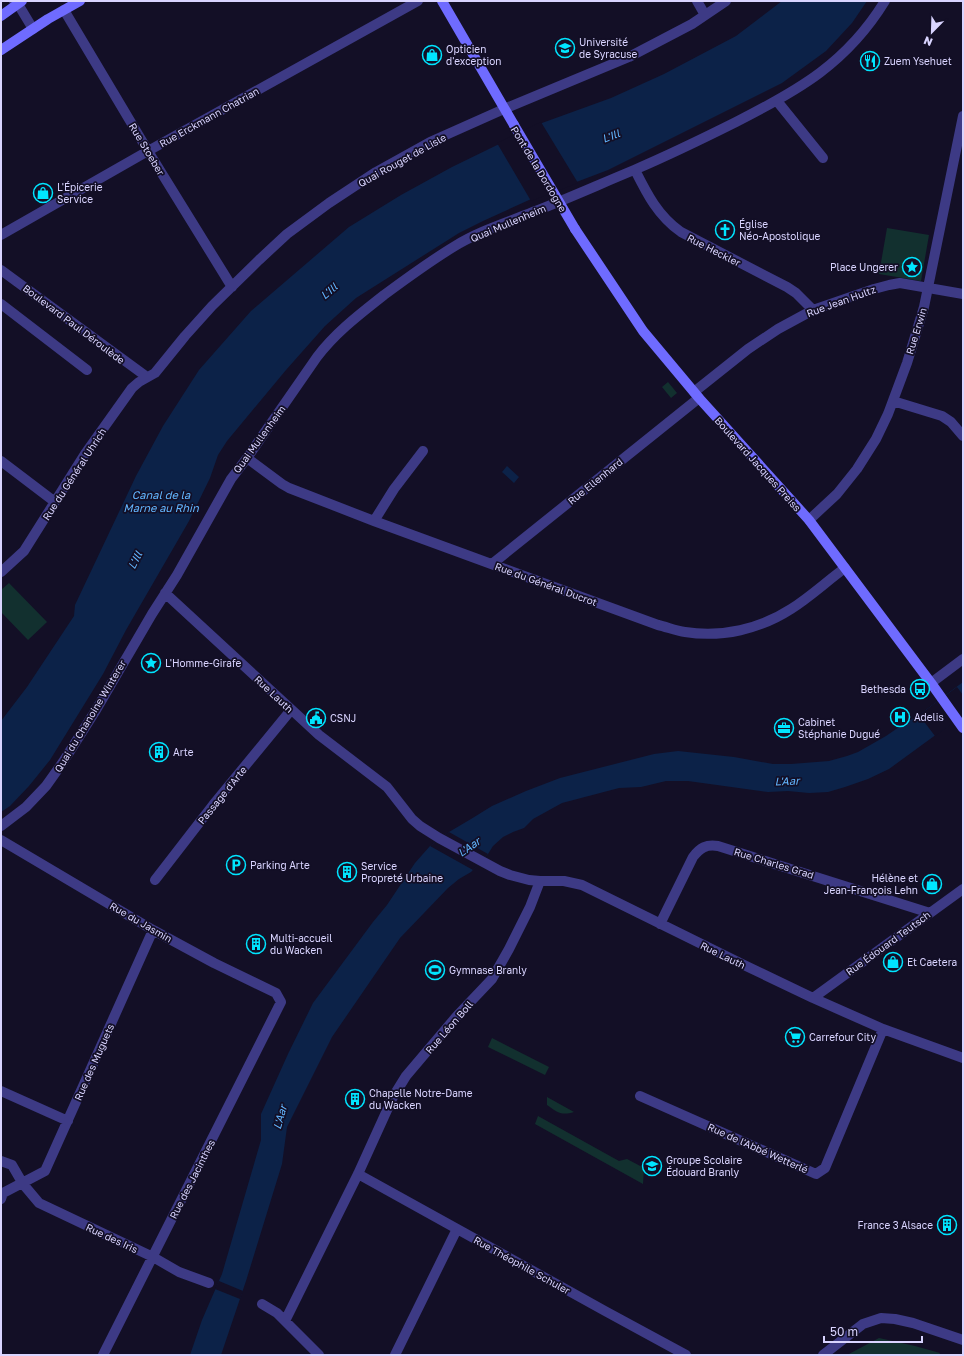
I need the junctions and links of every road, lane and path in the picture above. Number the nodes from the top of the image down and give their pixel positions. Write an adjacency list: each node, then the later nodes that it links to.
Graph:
1 (80, 1): 8 (main road)
2 (418, 1): 17 (street, Rue Erckmann Chatrian)
3 (442, 1): 14 (main road, Pont de la Dordogne)
4 (697, 1): 9 (street)
5 (726, 1): 9 (street, Quai Rouget de Lisle)
6 (885, 1): 13 (street, Quai Mullenheim)
7 (18, 2): 10 (main road); 11 (street)
8 (64, 10): 11 (main road); 17 (street, Rue Stoeber)
9 (705, 15): 14 (street, Quai Rouget de Lisle)
10 (1, 16)
11 (33, 29): 12 (main road)
12 (1, 50)
13 (777, 100): 18 (street); 19 (street, Quai Mullenheim)
14 (504, 109): 20 (main road, Pont de la Dordogne, bridge); 23 (street, Quai Rouget de Lisle)
15 (963, 116): 16 (street, Rue Erwin)
16 (961, 135): 24 (street, Rue Erwin)
17 (148, 151): 21 (street, Rue Erckmann Chatrian); 23 (street, Rue Stoeber)
18 (823, 158)
19 (635, 170): 27 (street, Rue Heckler); 34 (street, Quai Mullenheim)
20 (575, 229): 30 (main road, Boulevard Jacques Preiss)
21 (1, 235)
22 (1, 270): 29 (street, Boulevard Paul Déroulède)
23 (232, 287): 29 (street, Quai Rouget de Lisle)
24 (928, 288): 25 (street, Rue Jean Hultz); 27 (street, Rue Jean Hultz); 31 (street, Rue Erwin)
25 (963, 294)
26 (1, 304): 28 (street)
27 (813, 310): 30 (street, Rue Jean Hultz)
28 (87, 370)
29 (147, 377): 36 (street, Rue du Général Uhrich)
30 (696, 395): 37 (main road, Boulevard Jacques Preiss); 39 (street, Rue Ellenhard)
31 (893, 401): 32 (street); 37 (street, Rue Erwin)
32 (963, 436)
33 (423, 451): 38 (street)
34 (246, 458): 38 (street, Rue du Général Ducrot); 42 (street, Quai Mullenheim)
35 (1, 461): 36 (street)
36 (55, 502): 41 (street, Rue du Général Uhrich)
37 (809, 520): 40 (main road, Boulevard Jacques Preiss)
38 (374, 521): 39 (street, Rue du Général Ducrot)
39 (492, 564): 40 (street, Rue du Général Ducrot)
40 (845, 568): 44 (main road, Boulevard Jacques Preiss)
41 (1, 572)
42 (165, 593): 45 (street, Rue Lauth); 47 (street, Quai du Chanoine Winterer)
43 (963, 659): 44 (street)
44 (931, 683): 46 (main road, Boulevard Jacques Preiss)
45 (291, 710): 49 (street, Passage d'Arte); 50 (street, Rue Lauth)
46 (963, 728)
47 (1, 826)
48 (1, 840): 54 (street, Rue du Jasmin)
49 (155, 880)
50 (540, 881): 53 (street, Rue Lauth); 63 (street, Rue Léon Boll)
51 (963, 889): 52 (street, Rue Édouard Teutsch)
52 (930, 913): 53 (street, Rue Charles Grad); 55 (street, Rue Édouard Teutsch)
53 (660, 924): 55 (street, Rue Lauth)
54 (153, 930): 56 (street, Rue du Jasmin); 61 (street, Rue des Muguets)
55 (813, 998): 57 (street, Rue Lauth)
56 (281, 1002): 67 (street, Rue des Jacinthes)
57 (883, 1029): 58 (street, Rue Lauth); 60 (street, Rue de l'Abbé Wetterlé)
58 (963, 1058)
59 (1, 1091): 61 (street)
60 (640, 1096)
61 (68, 1121): 64 (street, Rue des Muguets)
62 (1, 1161): 64 (street, Rue des Iris)
63 (358, 1174): 66 (street, Rue Théophile Schuler); 70 (street, Rue Léon Boll)
64 (23, 1184): 65 (street, Rue des Muguets); 67 (street, Rue des Iris)
65 (1, 1198)
66 (457, 1229): 74 (street); 75 (street, Rue Théophile Schuler)
67 (153, 1257): 68 (street, Rue des Iris); 72 (street, Rue des Jacinthes)
68 (209, 1283)
69 (262, 1304): 70 (street)
70 (285, 1321): 73 (street)
71 (963, 1340): 76 (street)
72 (103, 1355)
73 (319, 1355)
74 (395, 1355)
75 (686, 1355)
76 (823, 1355)

